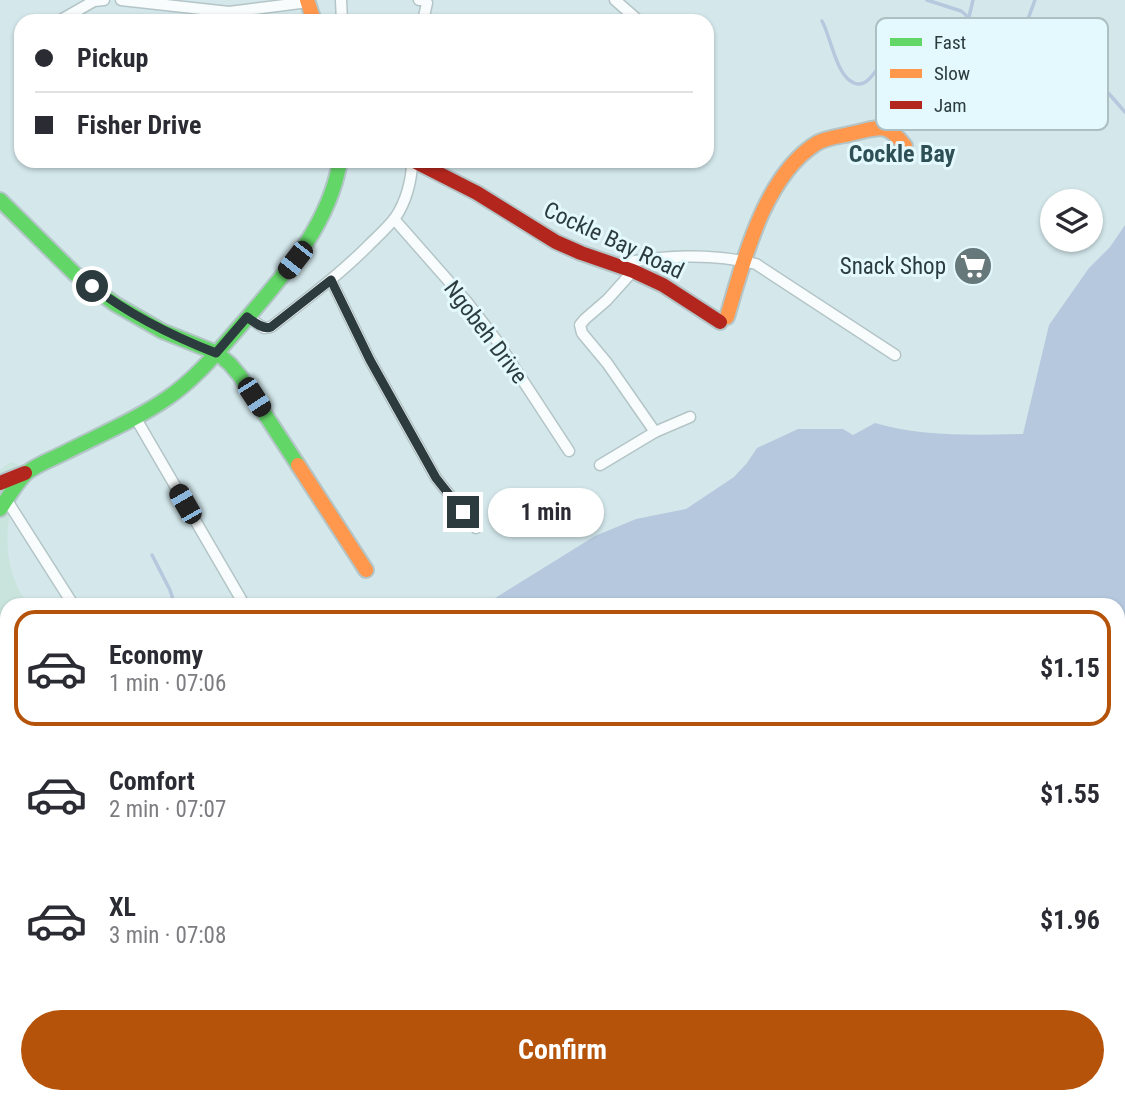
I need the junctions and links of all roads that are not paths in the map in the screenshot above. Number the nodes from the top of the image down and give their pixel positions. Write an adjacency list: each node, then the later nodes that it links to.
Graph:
1 (104, 0): 6 (street)
2 (121, 0): 7 (street)
3 (419, 0): 9 (street)
4 (615, 0): 10 (street)
5 (308, 1): 8 (street)
6 (71, 14)
7 (214, 14)
8 (238, 14)
9 (425, 14)
10 (631, 14)
11 (876, 128): 19 (street)
12 (888, 130): 13 (street)
13 (905, 145)
14 (339, 168): 23 (street)
15 (416, 168): 18 (street, Cockle Bay Road)
16 (430, 168): 20 (street, Cockle Bay Road)
17 (0, 200): 24 (street)
18 (394, 219): 22 (street, Cockle Bay Road); 29 (street, Ngobeh Drive)
19 (742, 261): 20 (street); 21 (street, Cockle Bay Road); 25 (street)
20 (615, 264): 21 (street, Cockle Bay Road)
21 (633, 271): 28 (street)
22 (331, 280): 23 (street, Cockle Bay Road); 34 (street)
23 (247, 317): 24 (street)
24 (216, 353): 26 (street); 35 (street)
25 (895, 355)
26 (135, 417): 31 (street); 37 (street)
27 (690, 417): 28 (street)
28 (655, 432): 30 (street)
29 (569, 451)
30 (600, 465)
31 (27, 472): 32 (street); 33 (street)
32 (0, 483)
33 (3, 504): 36 (street)
34 (476, 528)
35 (366, 570)
36 (68, 598)
37 (240, 598)

